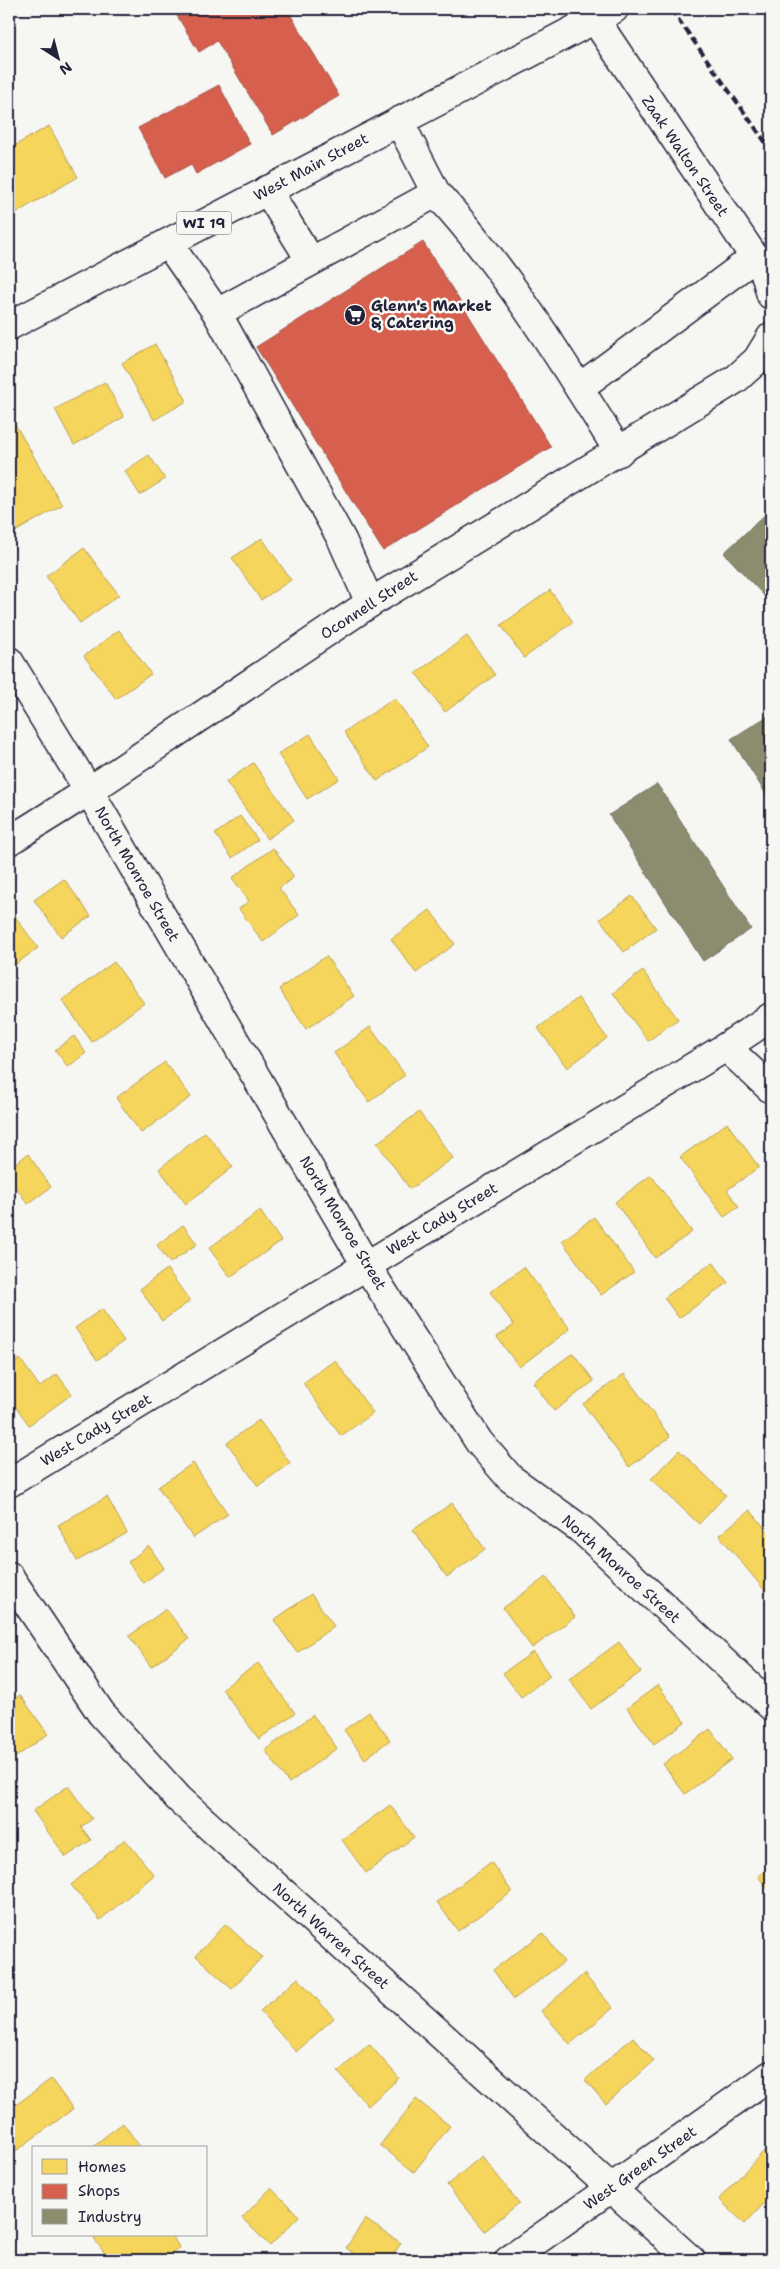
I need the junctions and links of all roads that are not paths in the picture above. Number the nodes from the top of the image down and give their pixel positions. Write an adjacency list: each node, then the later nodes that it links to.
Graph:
1 (598, 12): 2 (street, West Main Street / WI 19); 6 (street, Zaak Walton Street)
2 (399, 121): 3 (street, West Main Street / WI 19); 4 (street)
3 (267, 190): 5 (street, West Main Street / WI 19); 7 (street)
4 (436, 192): 7 (street); 12 (street)
5 (168, 243): 9 (street); 10 (street, West Main Street / WI 19)
6 (755, 257): 8 (street, Zaak Walton Street); 12 (street)
7 (311, 261): 9 (street)
8 (771, 295)
9 (217, 313): 14 (street)
10 (9, 326)
11 (771, 337): 13 (street, Oconnell Street)
12 (579, 388): 13 (street)
13 (619, 452): 14 (street, Oconnell Street)
14 (370, 603): 16 (street, Oconnell Street)
15 (9, 661): 16 (street, North Monroe Street)
16 (88, 791): 17 (street, Oconnell Street); 21 (street, North Monroe Street)
17 (9, 841)
18 (771, 1016): 19 (street, West Cady Street)
19 (726, 1047): 20 (street); 21 (street, West Cady Street)
20 (771, 1089)
21 (366, 1265): 22 (street, West Cady Street); 24 (street, North Monroe Street)
22 (9, 1483)
23 (9, 1576): 26 (street, North Warren Street)
24 (771, 1706)
25 (771, 2076): 26 (street, West Green Street)
26 (611, 2188): 27 (street, West Green Street); 28 (street, North Warren Street)
27 (509, 2260)
28 (691, 2260)

